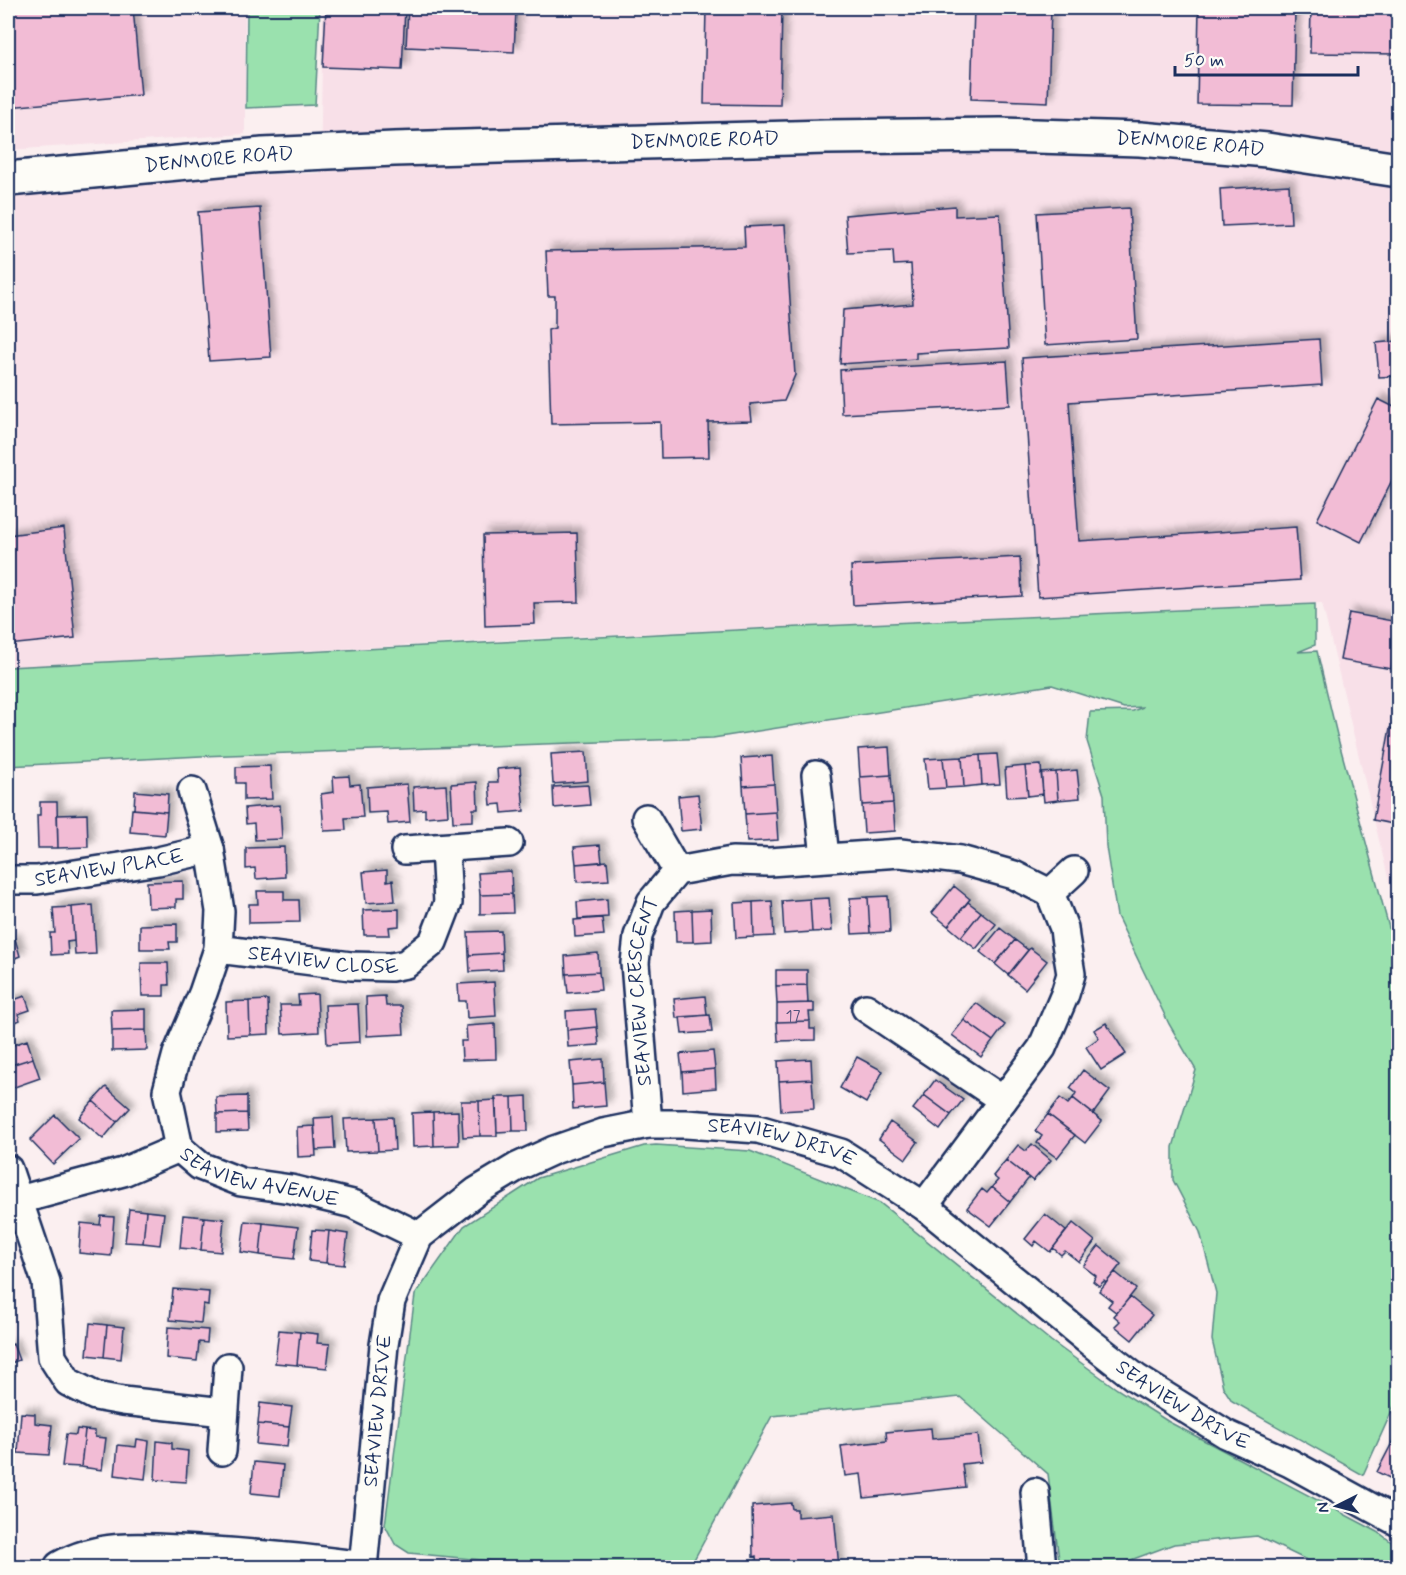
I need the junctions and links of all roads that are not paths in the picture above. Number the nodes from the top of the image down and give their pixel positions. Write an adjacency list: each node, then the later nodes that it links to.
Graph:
1 (1398, 170): 2 (street, DENMORE ROAD)
2 (8, 179)
3 (816, 775): 10 (street)
4 (192, 790): 8 (street, SEAVIEW AVENUE)
5 (646, 818): 11 (street)
6 (509, 843): 7 (street)
7 (445, 848): 9 (street); 15 (street, SEAVIEW CLOSE)
8 (210, 849): 13 (street, SEAVIEW PLACE); 15 (street, SEAVIEW AVENUE)
9 (405, 850)
10 (825, 857): 11 (street); 14 (street)
11 (677, 870): 18 (street, SEAVIEW CRESCENT)
12 (1074, 871): 14 (street)
13 (8, 880)
14 (1050, 893): 17 (street)
15 (218, 950): 19 (street, SEAVIEW AVENUE)
16 (866, 1008): 17 (street)
17 (1003, 1100): 22 (street)
18 (648, 1124): 22 (street, SEAVIEW DRIVE); 23 (street, SEAVIEW DRIVE)
19 (180, 1148): 21 (street); 23 (street, SEAVIEW AVENUE)
20 (8, 1169): 21 (street)
21 (19, 1200): 25 (street)
22 (924, 1206): 28 (street, SEAVIEW DRIVE)
23 (419, 1236): 33 (street, SEAVIEW DRIVE)
24 (228, 1367): 25 (street)
25 (224, 1412): 26 (street)
26 (222, 1451)
27 (1035, 1492): 34 (street)
28 (1398, 1522)
29 (258, 1556): 30 (street); 31 (street); 32 (street)
30 (61, 1568)
31 (227, 1568)
32 (358, 1568)
33 (363, 1568)
34 (1042, 1568)

